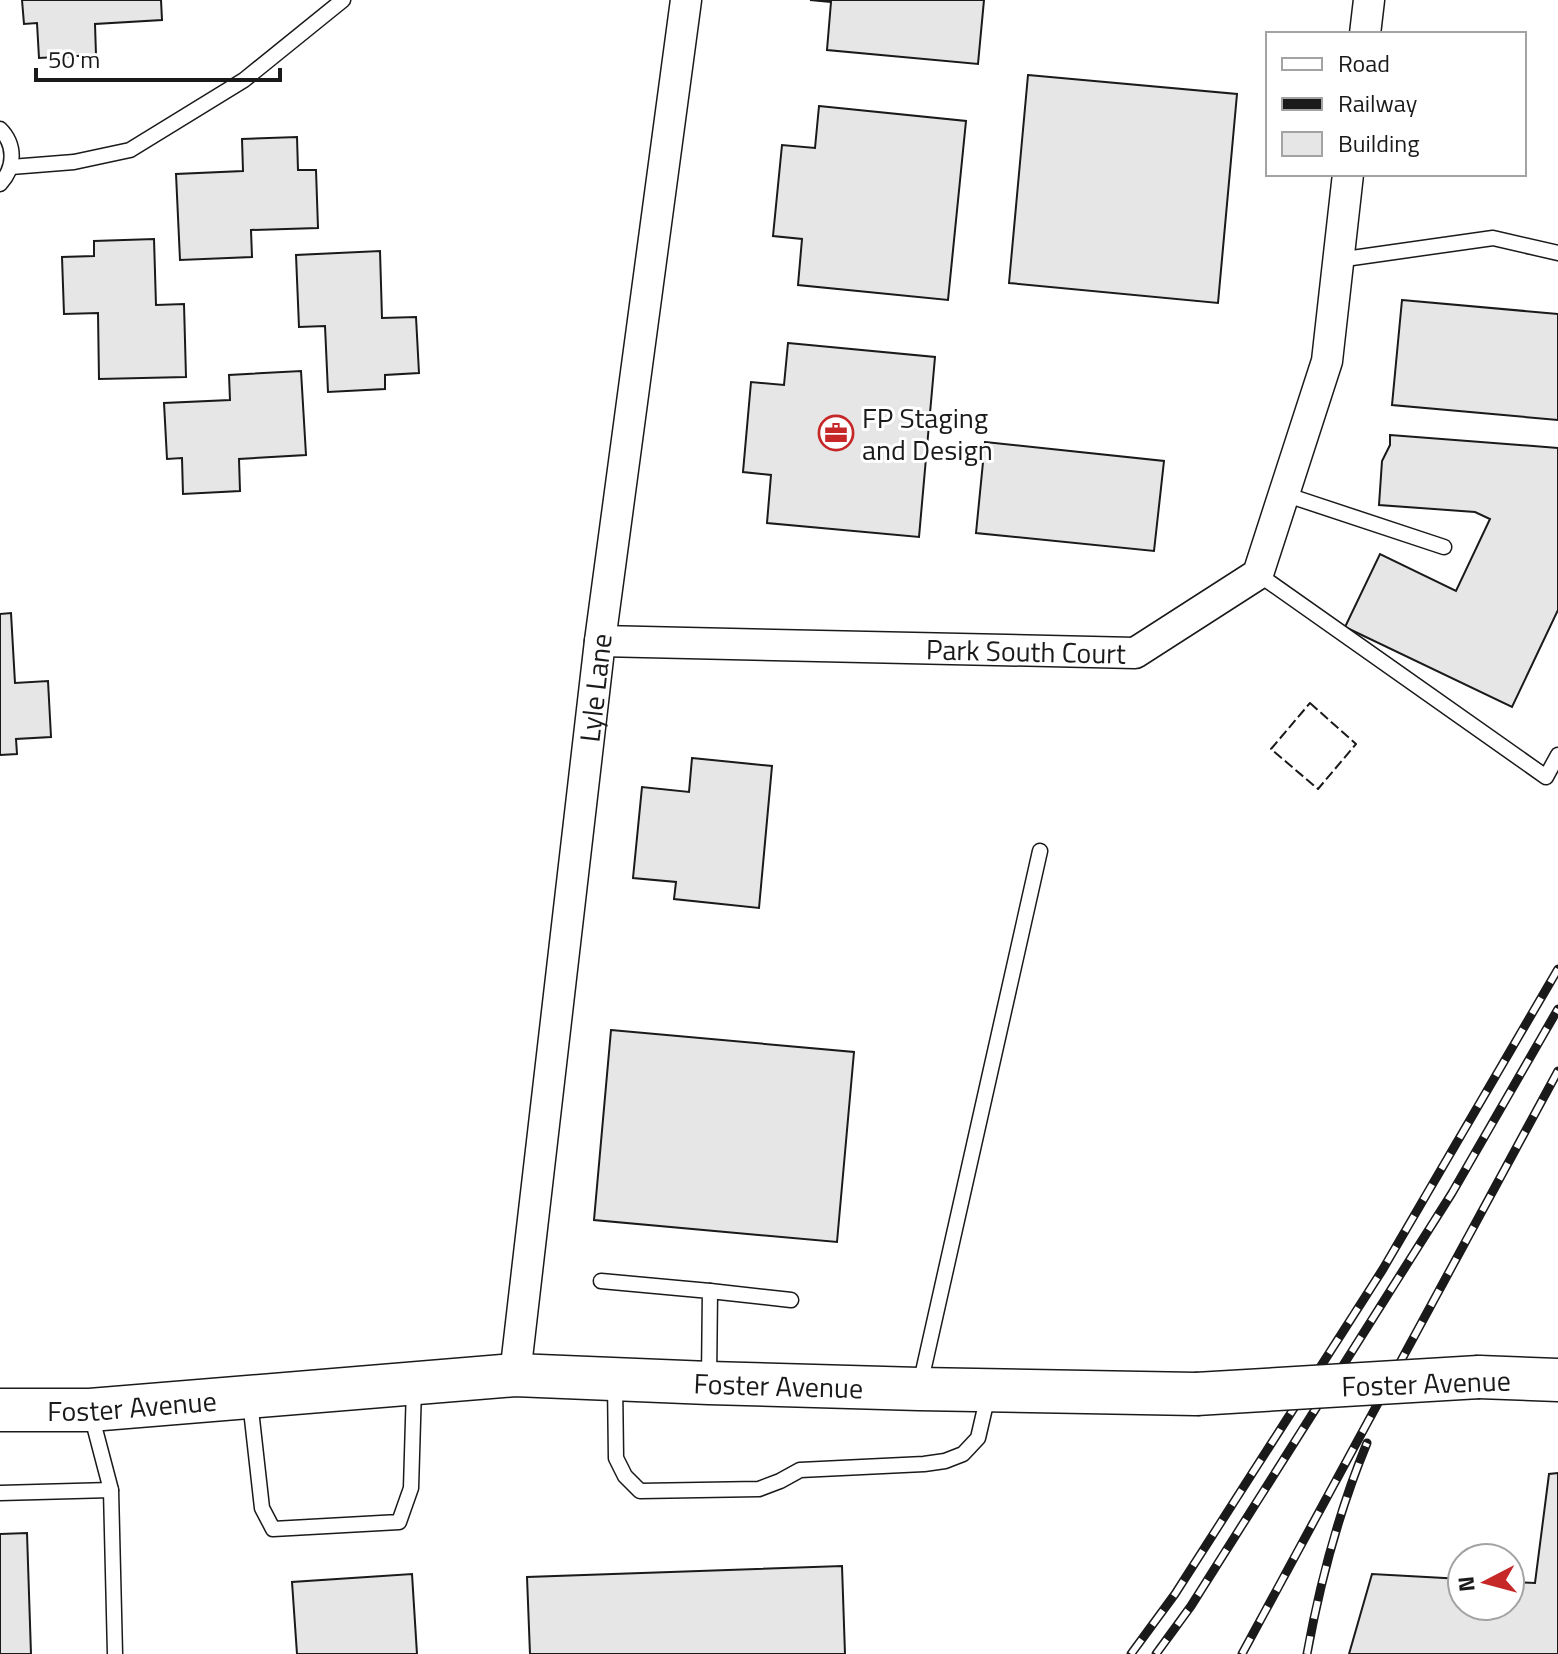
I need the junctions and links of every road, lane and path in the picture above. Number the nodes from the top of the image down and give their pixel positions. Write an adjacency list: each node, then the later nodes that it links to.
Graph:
1 (343, 0): 6 (lane)
2 (686, 0): 14 (street, Lyle Lane)
3 (1369, 0): 4 (street)
4 (1365, 32)
5 (0, 129): 6 (lane)
6 (11, 167): 8 (lane)
7 (1348, 176): 10 (street)
8 (0, 184)
9 (1558, 253): 10 (lane)
10 (1338, 260): 11 (street)
11 (1284, 494): 12 (lane); 13 (street)
12 (1444, 547)
13 (1258, 574): 14 (street, Park South Court); 15 (lane)
14 (600, 641): 20 (street, Lyle Lane)
15 (1558, 755)
16 (1040, 851): 25 (lane)
17 (601, 1281): 18 (lane)
18 (710, 1291): 19 (lane); 24 (lane)
19 (791, 1300)
20 (515, 1375): 21 (main road, Foster Avenue); 23 (main road, Foster Avenue)
21 (614, 1379): 24 (main road, Foster Avenue); 26 (lane)
22 (1558, 1380): 26 (main road, Foster Avenue, bridge)
23 (414, 1383): 27 (main road, Foster Avenue); 27 (lane)
24 (709, 1383): 25 (main road, Foster Avenue)
25 (919, 1389): 26 (main road, Foster Avenue)
26 (989, 1390)
27 (250, 1396): 29 (main road, Foster Avenue)
28 (0, 1410): 29 (main road, Foster Avenue)
29 (90, 1410): 30 (lane)
30 (111, 1490): 31 (lane); 32 (lane)
31 (0, 1493)
32 (115, 1654)

